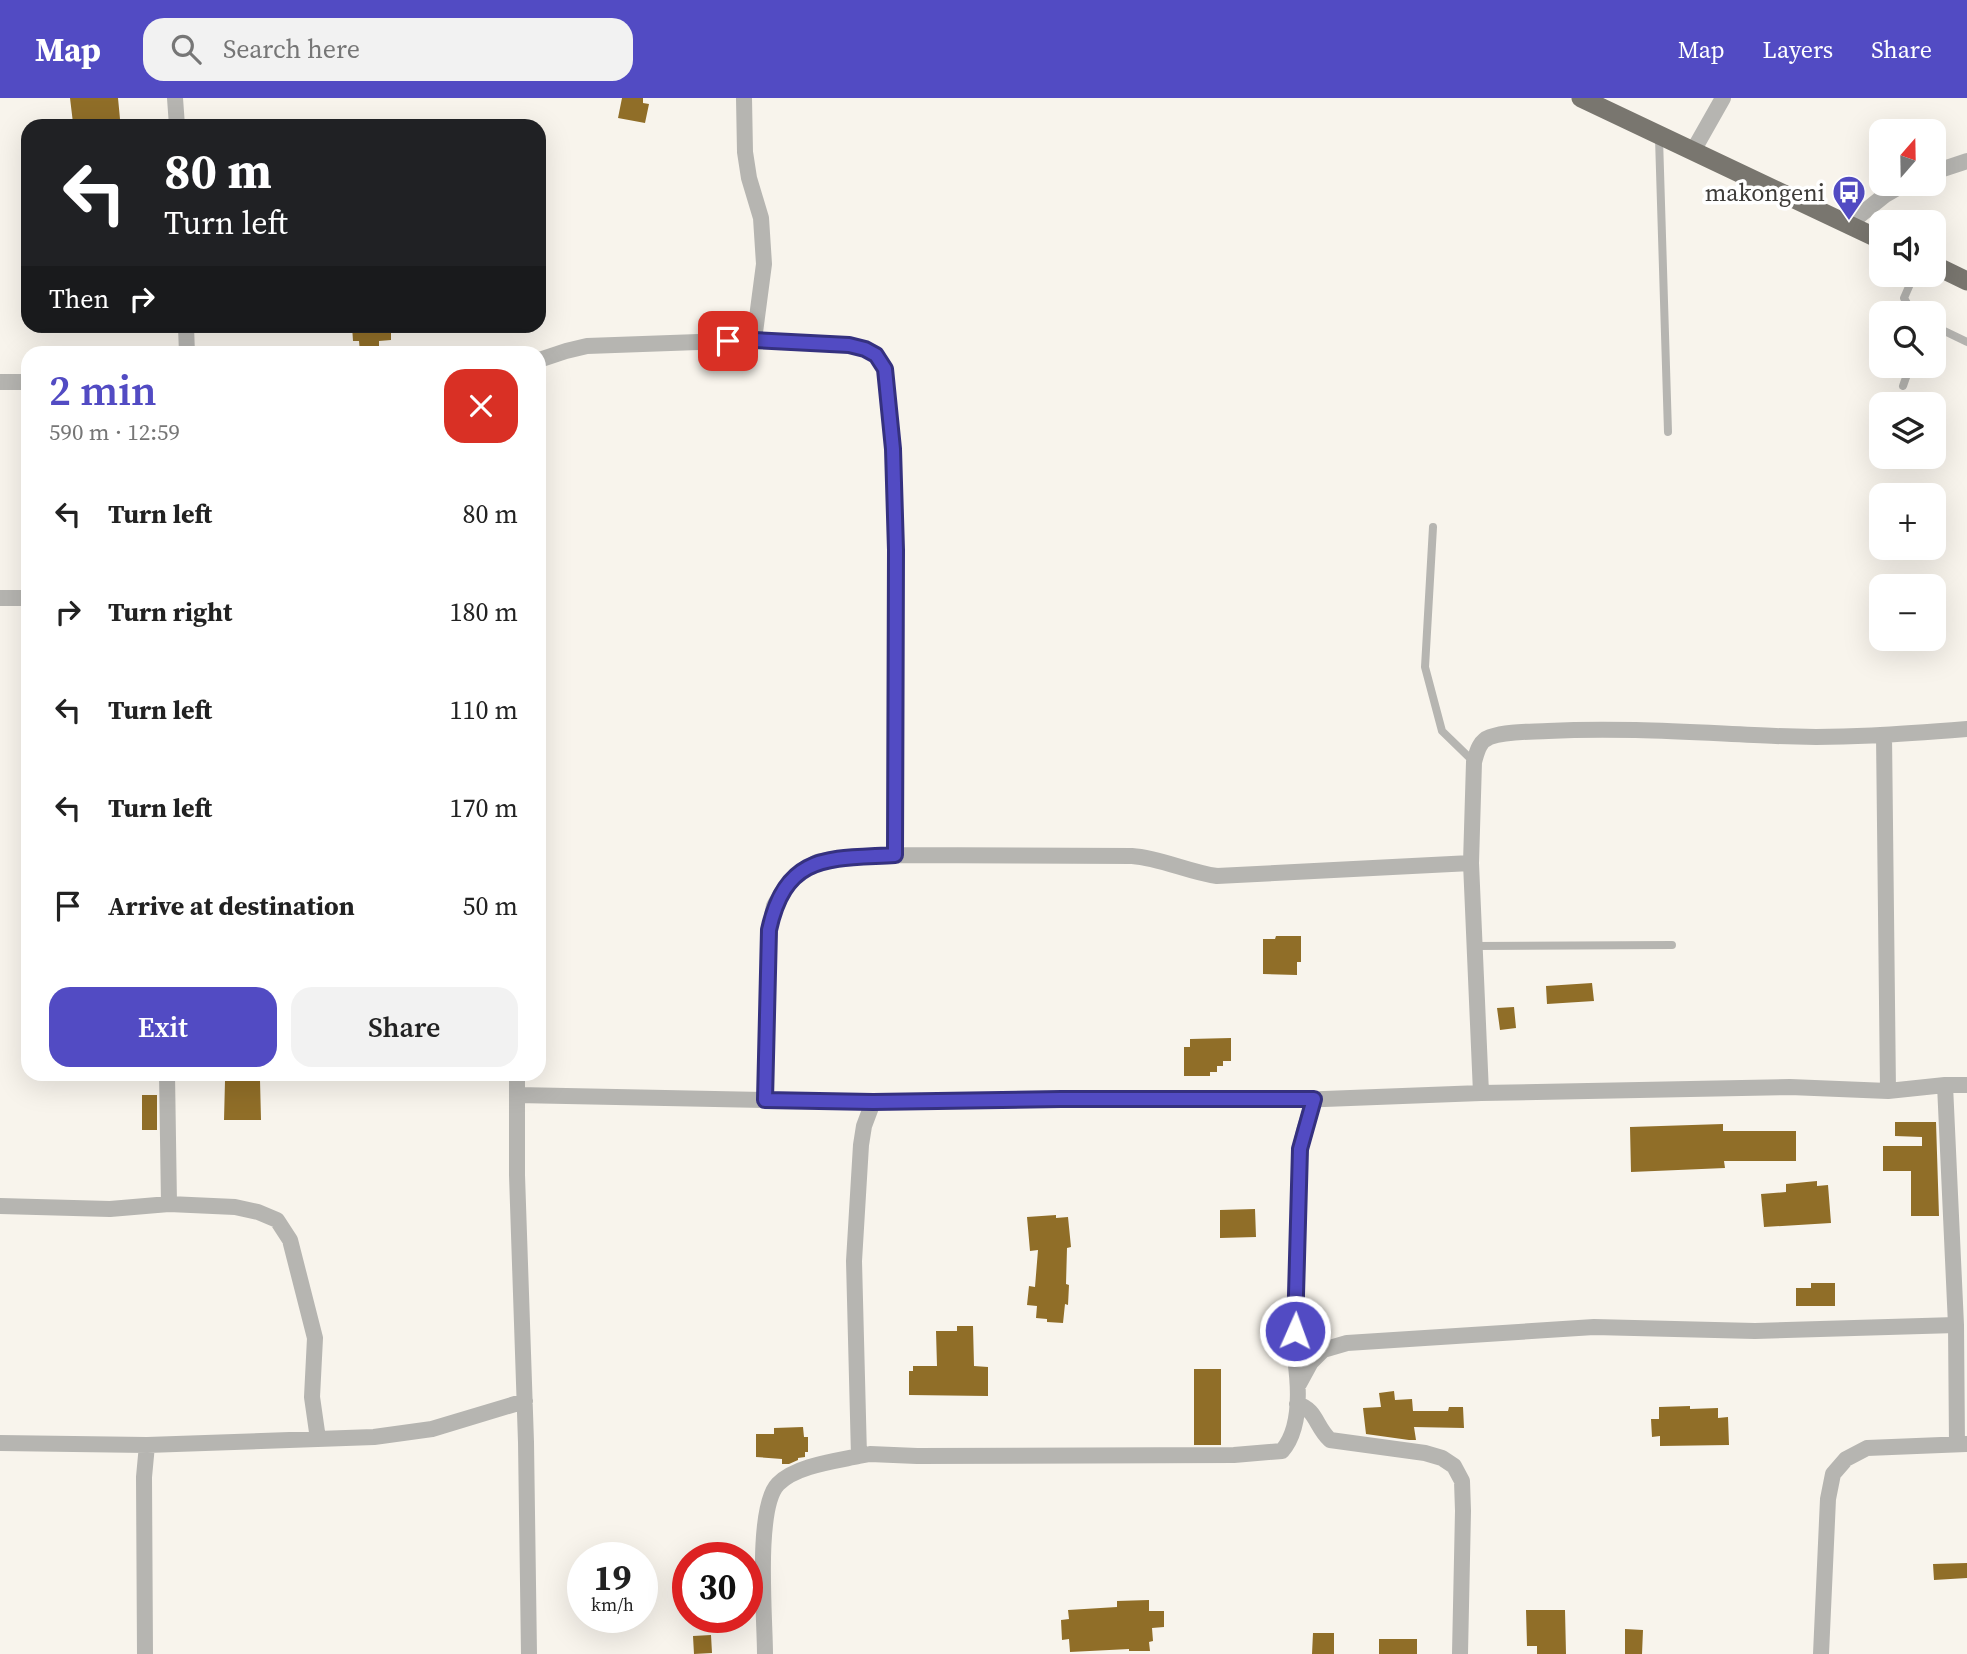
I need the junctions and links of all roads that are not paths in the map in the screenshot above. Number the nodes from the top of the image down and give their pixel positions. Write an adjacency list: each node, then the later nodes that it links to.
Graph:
1 (175, 98): 5 (street)
2 (744, 98): 16 (street)
3 (1581, 98): 6 (highway)
4 (1723, 98): 7 (street)
5 (176, 119)
6 (1659, 135): 7 (highway); 23 (lane)
7 (1693, 151): 11 (highway)
8 (1967, 160): 9 (street)
9 (1946, 168)
10 (1884, 196): 11 (street)
11 (1849, 224): 12 (highway)
12 (1869, 234)
13 (1946, 271): 14 (highway)
14 (1967, 281)
15 (1946, 332): 17 (lane)
16 (754, 340): 18 (street); 30 (street)
17 (1967, 342)
18 (546, 358)
19 (1906, 378): 22 (lane)
20 (0, 382): 21 (street)
21 (21, 382)
22 (1903, 386)
23 (1668, 432)
24 (1433, 527): 29 (lane)
25 (0, 598): 26 (street)
26 (21, 598)
27 (1967, 729): 28 (street)
28 (1884, 735): 29 (street); 38 (street)
29 (1474, 762): 31 (street)
30 (895, 855): 31 (street); 42 (street)
31 (1471, 863): 33 (street)
32 (1672, 944): 33 (lane)
33 (1475, 946): 39 (street)
34 (167, 1081): 44 (street)
35 (517, 1081): 40 (street)
36 (1945, 1085): 37 (street); 38 (street); 46 (street)
37 (1967, 1085)
38 (1888, 1091): 39 (street)
39 (1481, 1093): 41 (street)
40 (517, 1095): 42 (street); 48 (street)
41 (1314, 1099): 43 (street); 47 (street)
42 (765, 1100): 43 (street)
43 (873, 1102): 54 (street)
44 (169, 1204): 45 (street); 50 (street)
45 (0, 1206)
46 (1956, 1325): 47 (street); 52 (street)
47 (1299, 1384): 49 (street)
48 (525, 1401): 50 (street); 56 (street)
49 (1297, 1404): 54 (street); 58 (street)
50 (318, 1439): 53 (street)
51 (0, 1443): 53 (street)
52 (1962, 1444): 59 (street)
53 (147, 1445): 55 (street)
54 (859, 1456): 57 (street)
55 (145, 1654)
56 (529, 1654)
57 (765, 1654)
58 (1460, 1654)
59 (1821, 1654)

